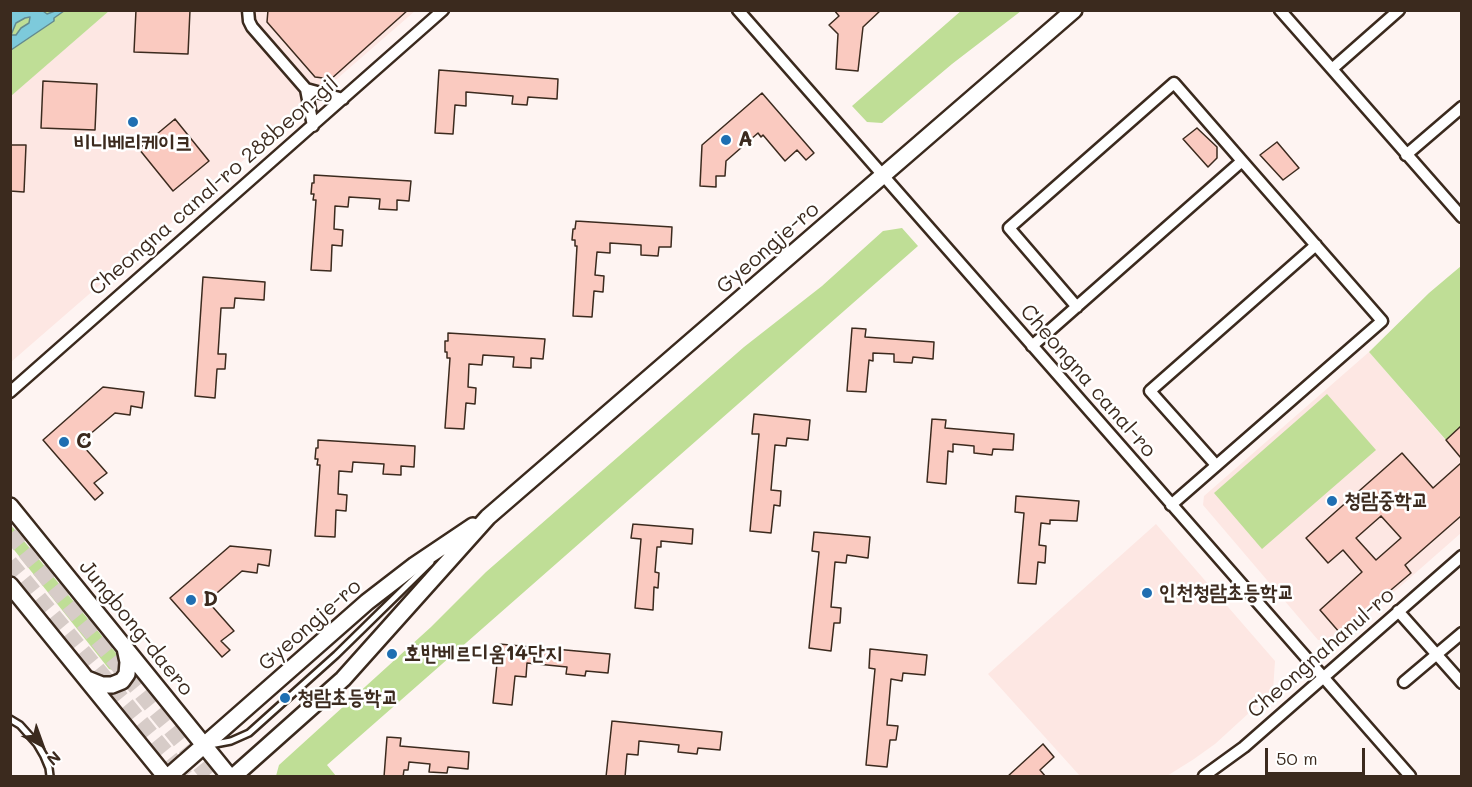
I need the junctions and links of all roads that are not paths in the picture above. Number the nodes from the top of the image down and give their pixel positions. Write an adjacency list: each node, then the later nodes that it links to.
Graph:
1 (248, 10): 8 (street, Cheongna canal-ro 288beon-gil)
2 (443, 10): 9 (street, Cheongna canal-ro 288beon-gil)
3 (738, 10): 14 (street, Cheongna canal-ro)
4 (1074, 10): 14 (main road, Gyeongje-ro)
5 (1280, 10): 7 (street)
6 (1399, 10): 7 (street)
7 (1332, 69): 12 (street)
8 (306, 89): 9 (street); 11 (street)
9 (343, 99): 11 (street, Cheongna canal-ro 288beon-gil)
10 (1461, 107): 12 (street)
11 (313, 126): 19 (street, Cheongna canal-ro 288beon-gil)
12 (1406, 155): 15 (street)
13 (1242, 161): 16 (street); 17 (street); 17 (street)
14 (883, 176): 18 (street, Cheongna canal-ro); 23 (main road, Gyeongje-ro)
15 (1461, 217)
16 (1316, 245): 20 (street); 20 (street)
17 (1077, 307): 18 (street)
18 (1032, 346): 21 (street, Cheongna canal-ro)
19 (10, 392)
20 (1216, 465): 21 (street)
21 (1171, 505): 30 (street, Cheongna canal-ro)
22 (10, 506): 28 (main road, Jungbong-daero)
23 (488, 516): 35 (main road, Gyeongje-ro); 38 (main road, Gyeongje-ro)
24 (1461, 556): 26 (street, Cheongnahanul-ro)
25 (10, 585): 31 (main road)
26 (1398, 611): 29 (street); 30 (street, Cheongnahanul-ro)
27 (1461, 633): 29 (street)
28 (124, 646): 31 (main road); 35 (main road, Jungbong-daero)
29 (1437, 654): 32 (street); 33 (street)
30 (1323, 676): 39 (street, Cheongnahanul-ro); 40 (street, Cheongna canal-ro)
31 (87, 680): 37 (main road)
32 (1404, 682)
33 (1461, 683)
34 (10, 719): 36 (lane)
35 (205, 746): 37 (main road, Gyeongje-ro); 38 (main road, Jungbong-daero)
36 (50, 777)
37 (167, 777)
38 (232, 777)
39 (1204, 777)
40 (1410, 777)

